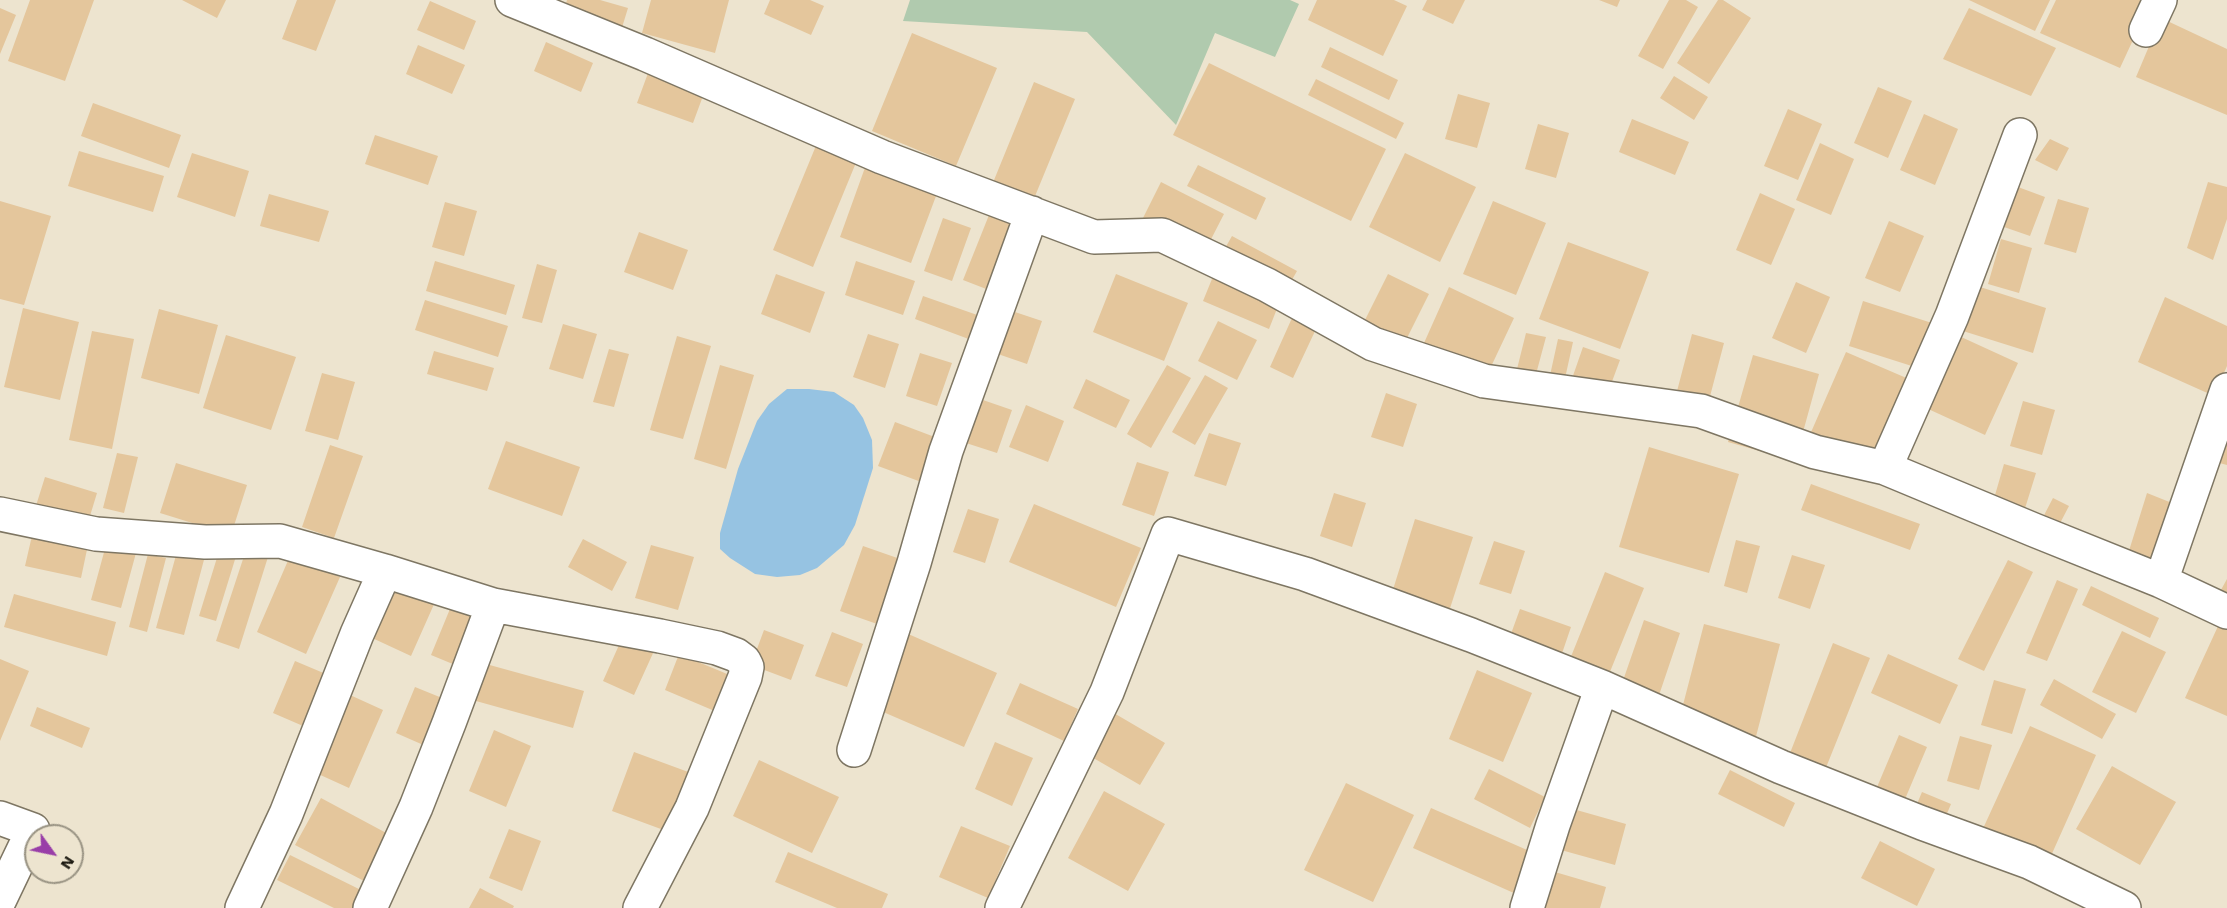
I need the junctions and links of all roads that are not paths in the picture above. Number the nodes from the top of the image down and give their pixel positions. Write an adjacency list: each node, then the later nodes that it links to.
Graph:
1 (512, 0): 5 (street)
2 (2160, 0): 3 (street)
3 (2146, 30)
4 (2020, 135): 7 (street)
5 (1032, 213): 7 (street); 14 (street)
6 (2227, 390): 10 (street)
7 (1886, 468): 10 (street)
8 (0, 514): 9 (street)
9 (385, 571): 11 (street); 17 (street)
10 (2161, 580): 12 (street)
11 (493, 606): 18 (street); 19 (street)
12 (2227, 612)
13 (1602, 687): 20 (street); 21 (street); 22 (street)
14 (854, 750)
15 (0, 818): 16 (street)
16 (0, 899)
17 (242, 908)
18 (370, 908)
19 (640, 908)
20 (1002, 908)
21 (1527, 908)
22 (2124, 908)

